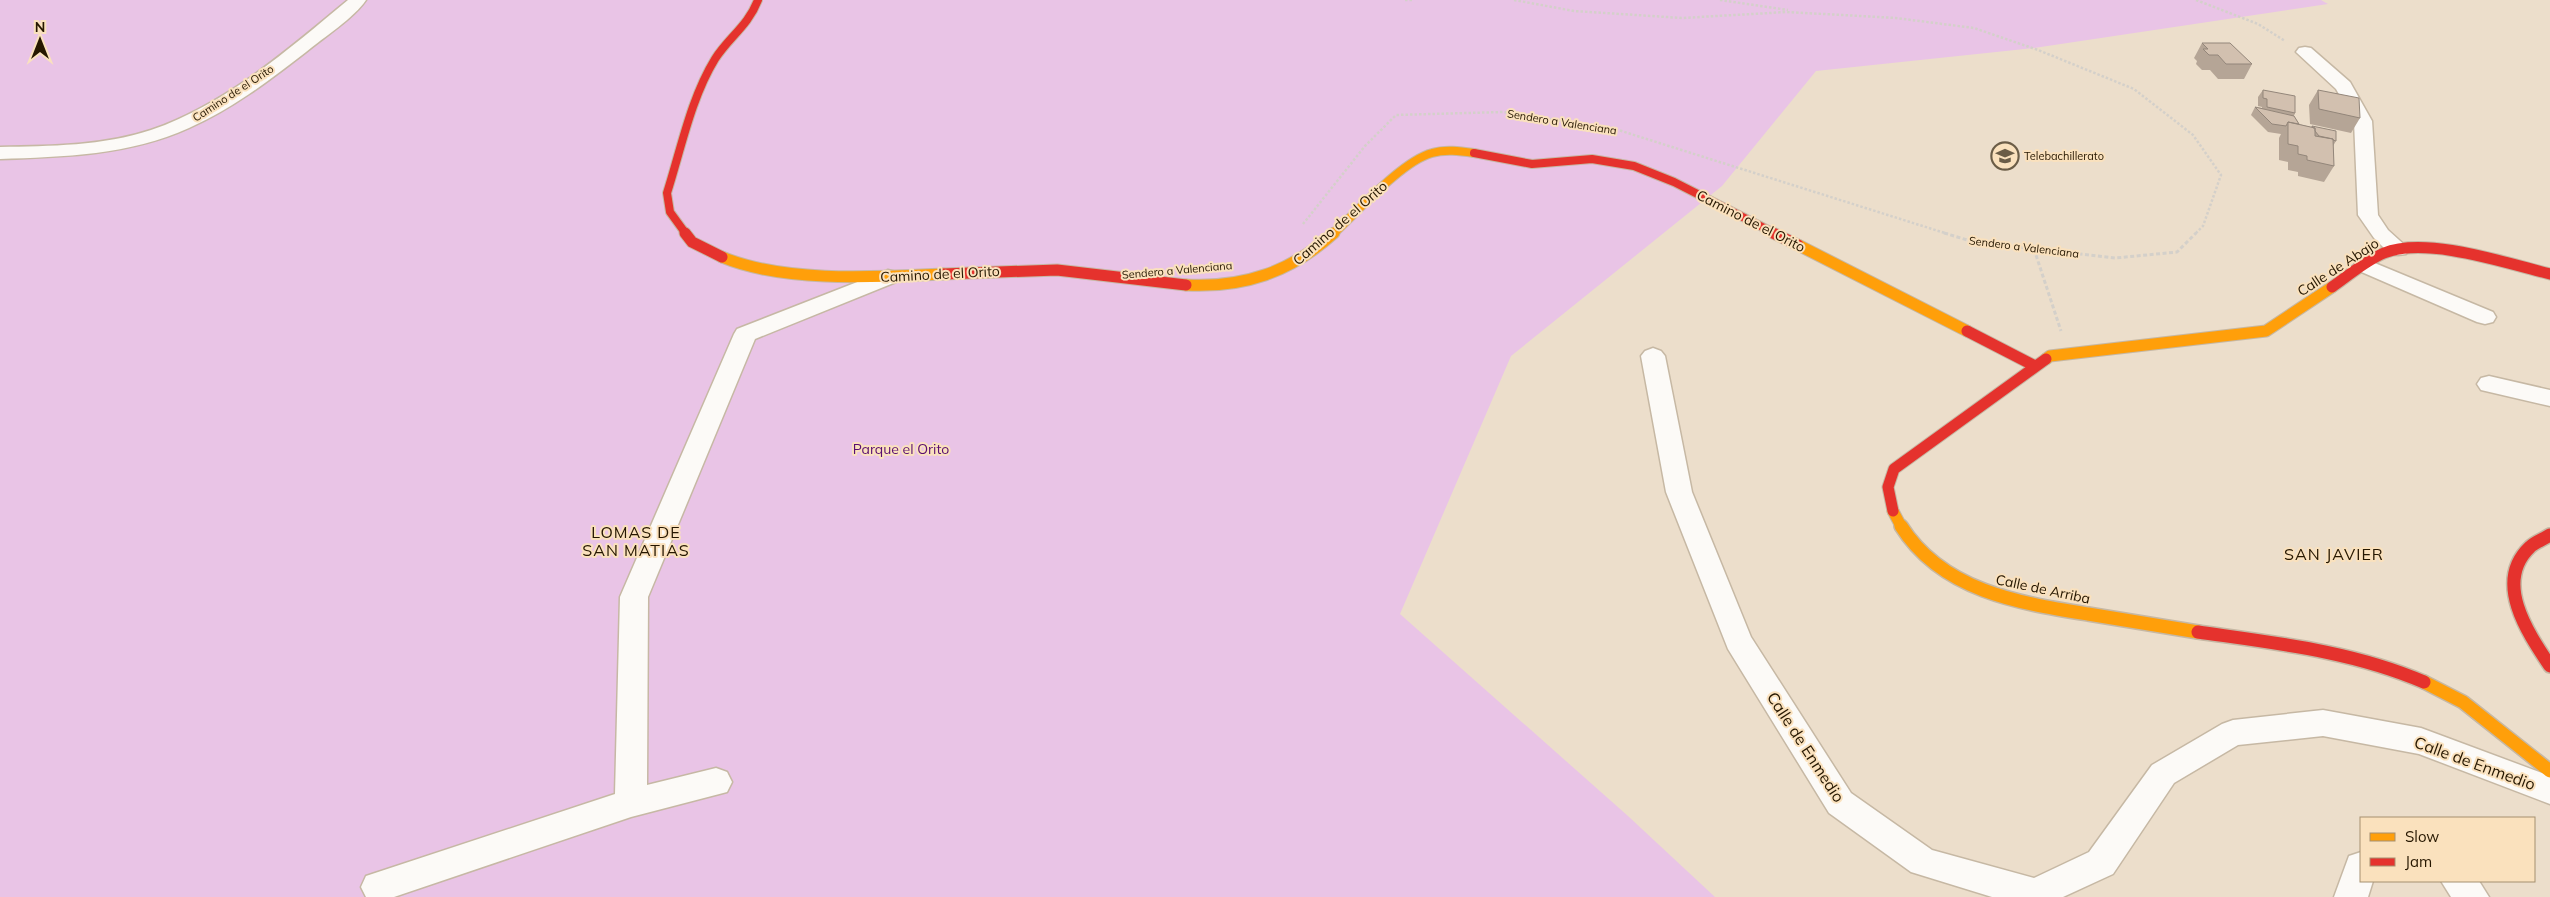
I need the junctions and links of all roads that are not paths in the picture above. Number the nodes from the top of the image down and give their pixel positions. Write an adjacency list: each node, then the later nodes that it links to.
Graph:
1 (358, 0): 4 (street, Camino de el Orito)
2 (758, 0): 8 (street, Camino de el Orito)
3 (2305, 52): 5 (street)
4 (0, 153)
5 (2398, 249): 6 (street, Calle de Abajo); 7 (street, Calle de Abajo)
6 (2365, 265): 9 (street); 10 (street, Calle de Abajo)
7 (2550, 274)
8 (888, 277): 12 (street, Camino de el Orito); 20 (street)
9 (2485, 317)
10 (2266, 331): 12 (street, Calle de Arriba)
11 (1653, 356): 19 (street, Calle de Enmedio)
12 (2035, 366): 17 (street, Calle de Arriba)
13 (2489, 384): 14 (street)
14 (2550, 398)
15 (2550, 535): 16 (street)
16 (2550, 666)
17 (2550, 771)
18 (716, 782): 20 (street)
19 (2550, 790)
20 (632, 803): 23 (street)
21 (2360, 870): 24 (street)
22 (2459, 882): 25 (street)
23 (378, 888)
24 (2351, 897)
25 (2472, 897)

